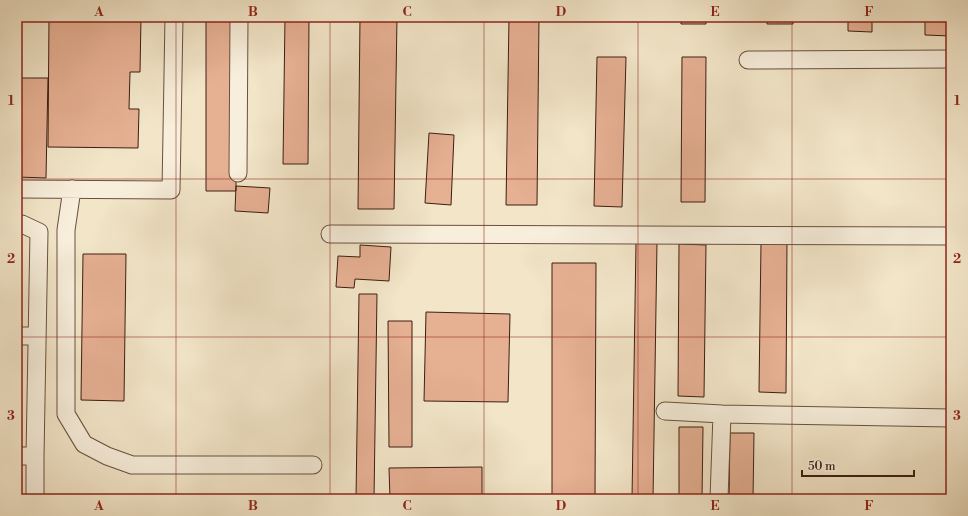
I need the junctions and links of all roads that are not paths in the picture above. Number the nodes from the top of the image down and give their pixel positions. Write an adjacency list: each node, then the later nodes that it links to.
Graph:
1 (174, 17): 7 (street)
2 (239, 17): 5 (street)
3 (951, 59): 4 (street)
4 (748, 60)
5 (238, 173)
6 (17, 189): 7 (street)
7 (72, 189): 18 (street)
8 (17, 224): 12 (street)
9 (330, 234): 10 (street)
10 (951, 236)
11 (17, 336): 12 (street)
12 (37, 336): 17 (street)
13 (665, 410): 14 (street)
14 (722, 414): 15 (street); 20 (street)
15 (951, 418)
16 (17, 456): 17 (street)
17 (35, 456): 19 (street)
18 (314, 465)
19 (35, 499)
20 (719, 499)

